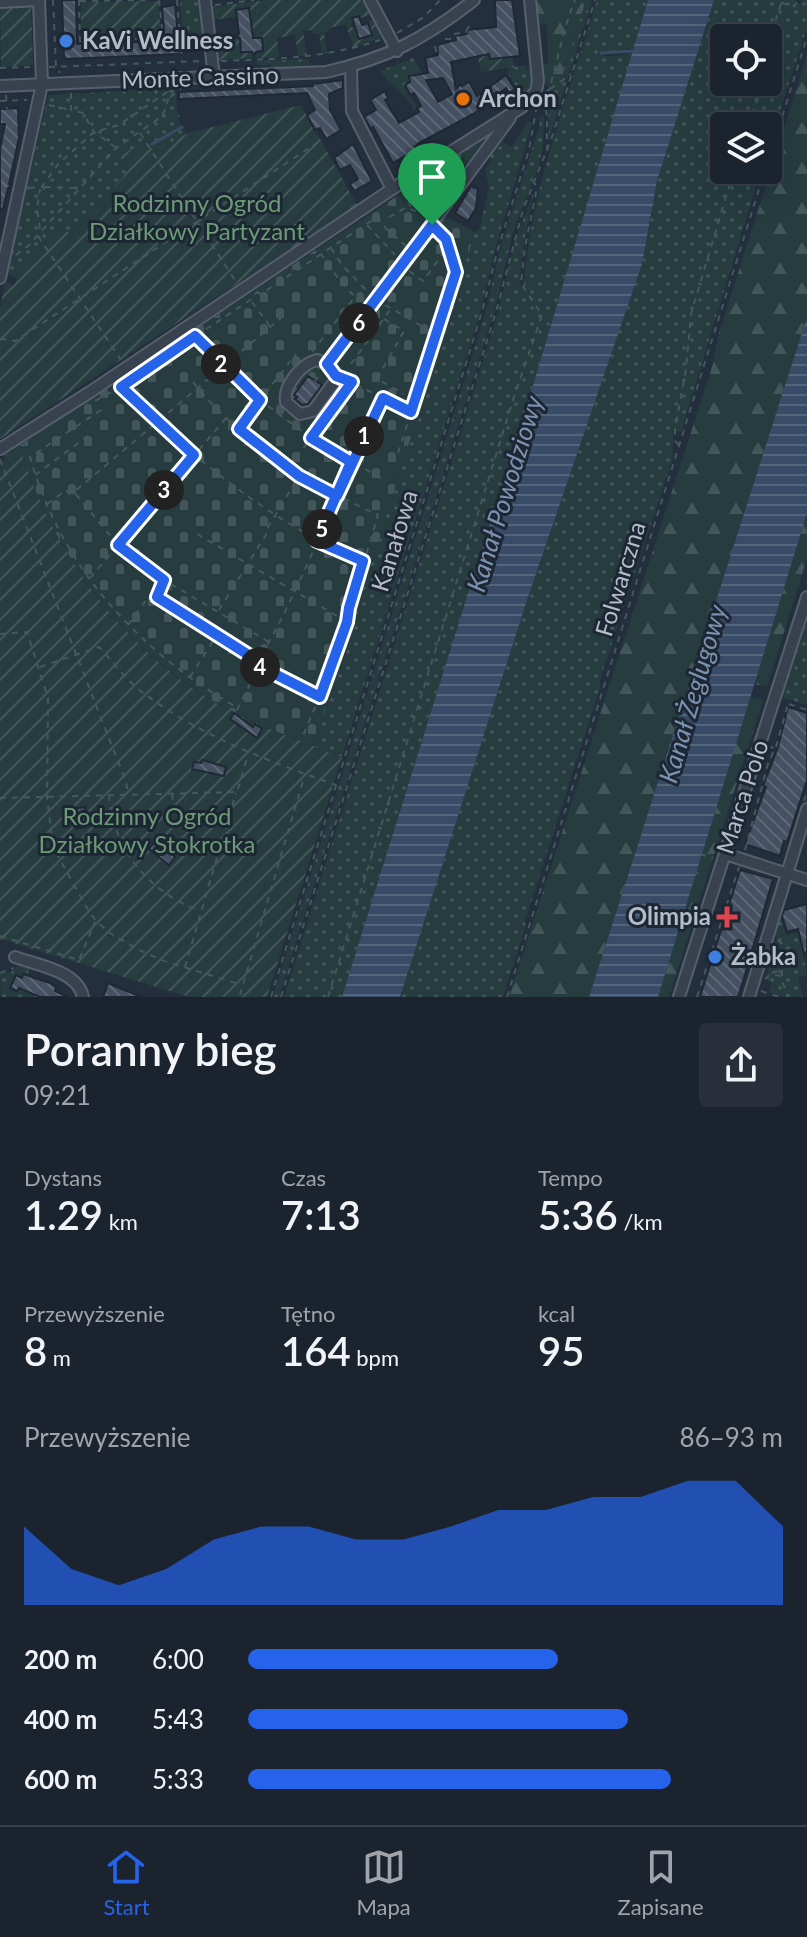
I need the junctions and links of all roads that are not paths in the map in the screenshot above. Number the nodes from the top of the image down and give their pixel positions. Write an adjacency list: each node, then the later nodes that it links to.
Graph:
1 (39, 0): 5 (street); 11 (street)
2 (370, 0): 8 (street)
3 (474, 0): 7 (street, Monte Cassino)
4 (530, 0): 13 (street)
5 (0, 2)
6 (206, 3): 10 (street)
7 (460, 5): 8 (street, Monte Cassino)
8 (397, 51): 9 (street, Monte Cassino)
9 (351, 66): 10 (street, Monte Cassino); 14 (street)
10 (214, 77): 11 (street, Monte Cassino)
11 (42, 84): 12 (street, Monte Cassino); 15 (street)
12 (0, 86)
13 (514, 113): 14 (street); 16 (street)
14 (392, 189): 17 (street)
15 (0, 277)
16 (327, 364): 16 (street)
17 (0, 449)
18 (807, 597): 20 (street, Marca Polo)
19 (807, 809): 21 (street)
20 (728, 858): 21 (street); 25 (street, Marca Polo)
21 (787, 874): 22 (street); 24 (street)
22 (807, 880)
23 (15, 962): 26 (street)
24 (752, 993)
25 (684, 996)
26 (83, 997)

